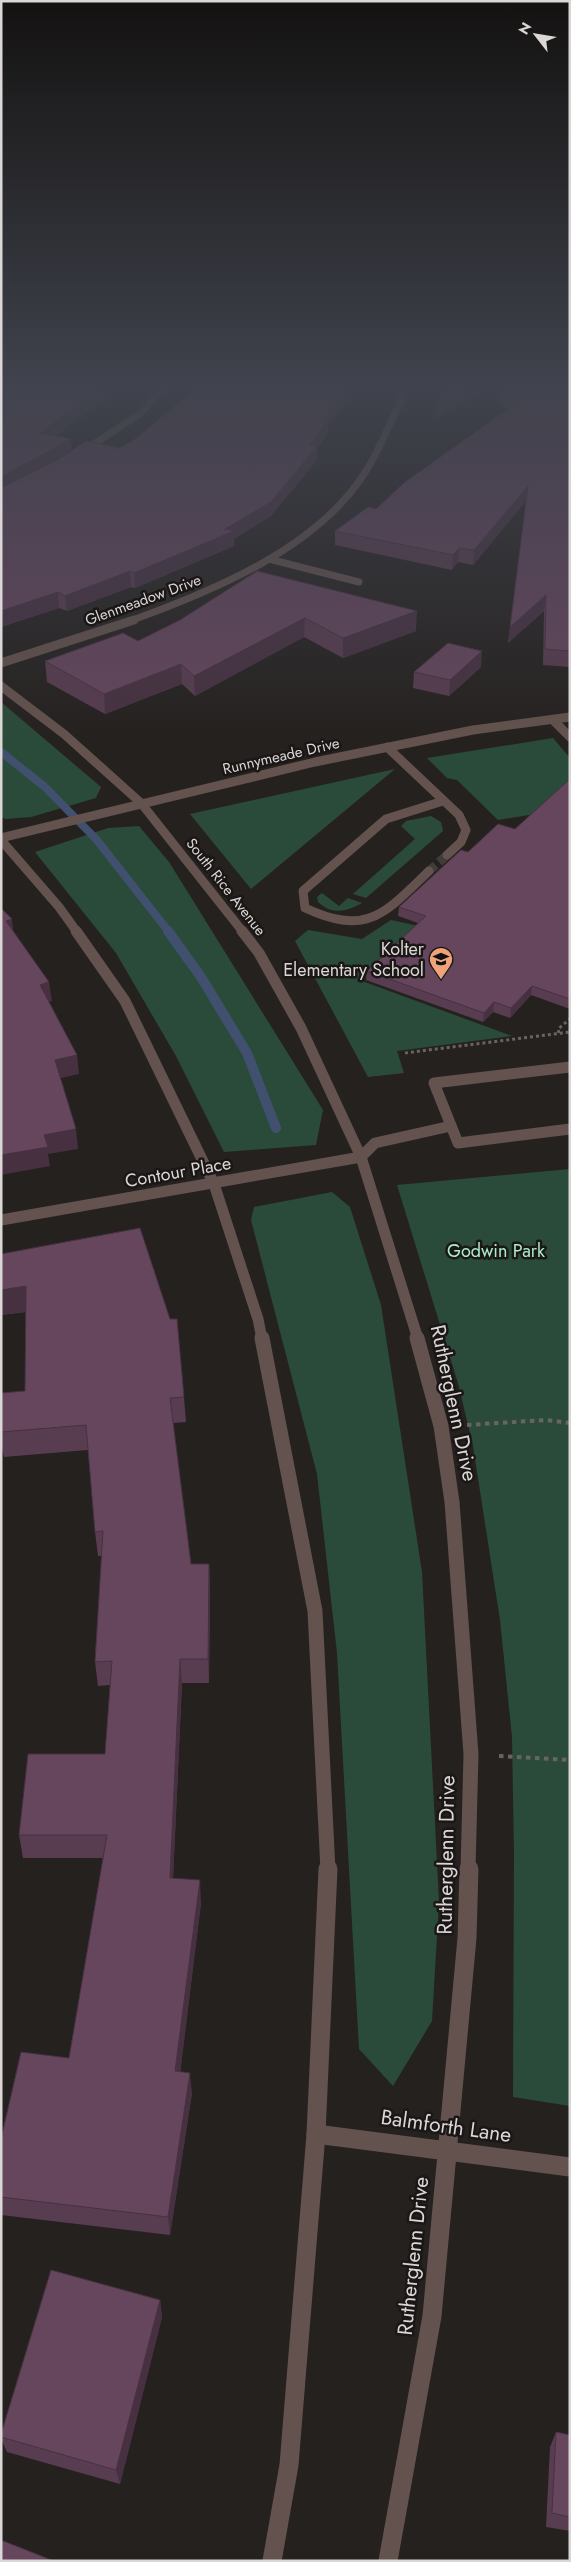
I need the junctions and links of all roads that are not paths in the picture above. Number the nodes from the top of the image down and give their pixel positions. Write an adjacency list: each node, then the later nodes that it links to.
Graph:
1 (341, 502): 2 (street, Glenmeadow Drive)
2 (269, 559): 3 (street); 4 (street, Glenmeadow Drive)
3 (360, 582)
4 (1, 663)
5 (1, 686): 11 (street, South Rice Avenue)
6 (570, 717): 7 (street, Runnymeade Drive)
7 (553, 720): 8 (street); 9 (street, Runnymeade Drive)
8 (570, 737)
9 (388, 747): 10 (street); 11 (street, Runnymeade Drive)
10 (443, 801): 13 (street); 14 (street)
11 (141, 803): 12 (street, Runnymeade Drive); 18 (street, South Rice Avenue)
12 (1, 839): 19 (street)
13 (447, 855)
14 (429, 871)
15 (570, 1067): 16 (street)
16 (451, 1126): 17 (street); 18 (street)
17 (570, 1129)
18 (361, 1157): 19 (street, Contour Place); 22 (street, Rutherglenn Drive)
19 (214, 1184): 20 (street, Contour Place); 21 (street)
20 (1, 1220)
21 (316, 2134): 22 (street, Balmforth Lane); 24 (street)
22 (445, 2149): 23 (street, Balmforth Lane); 25 (street, Rutherglenn Drive)
23 (570, 2167)
24 (272, 2561)
25 (388, 2561)

